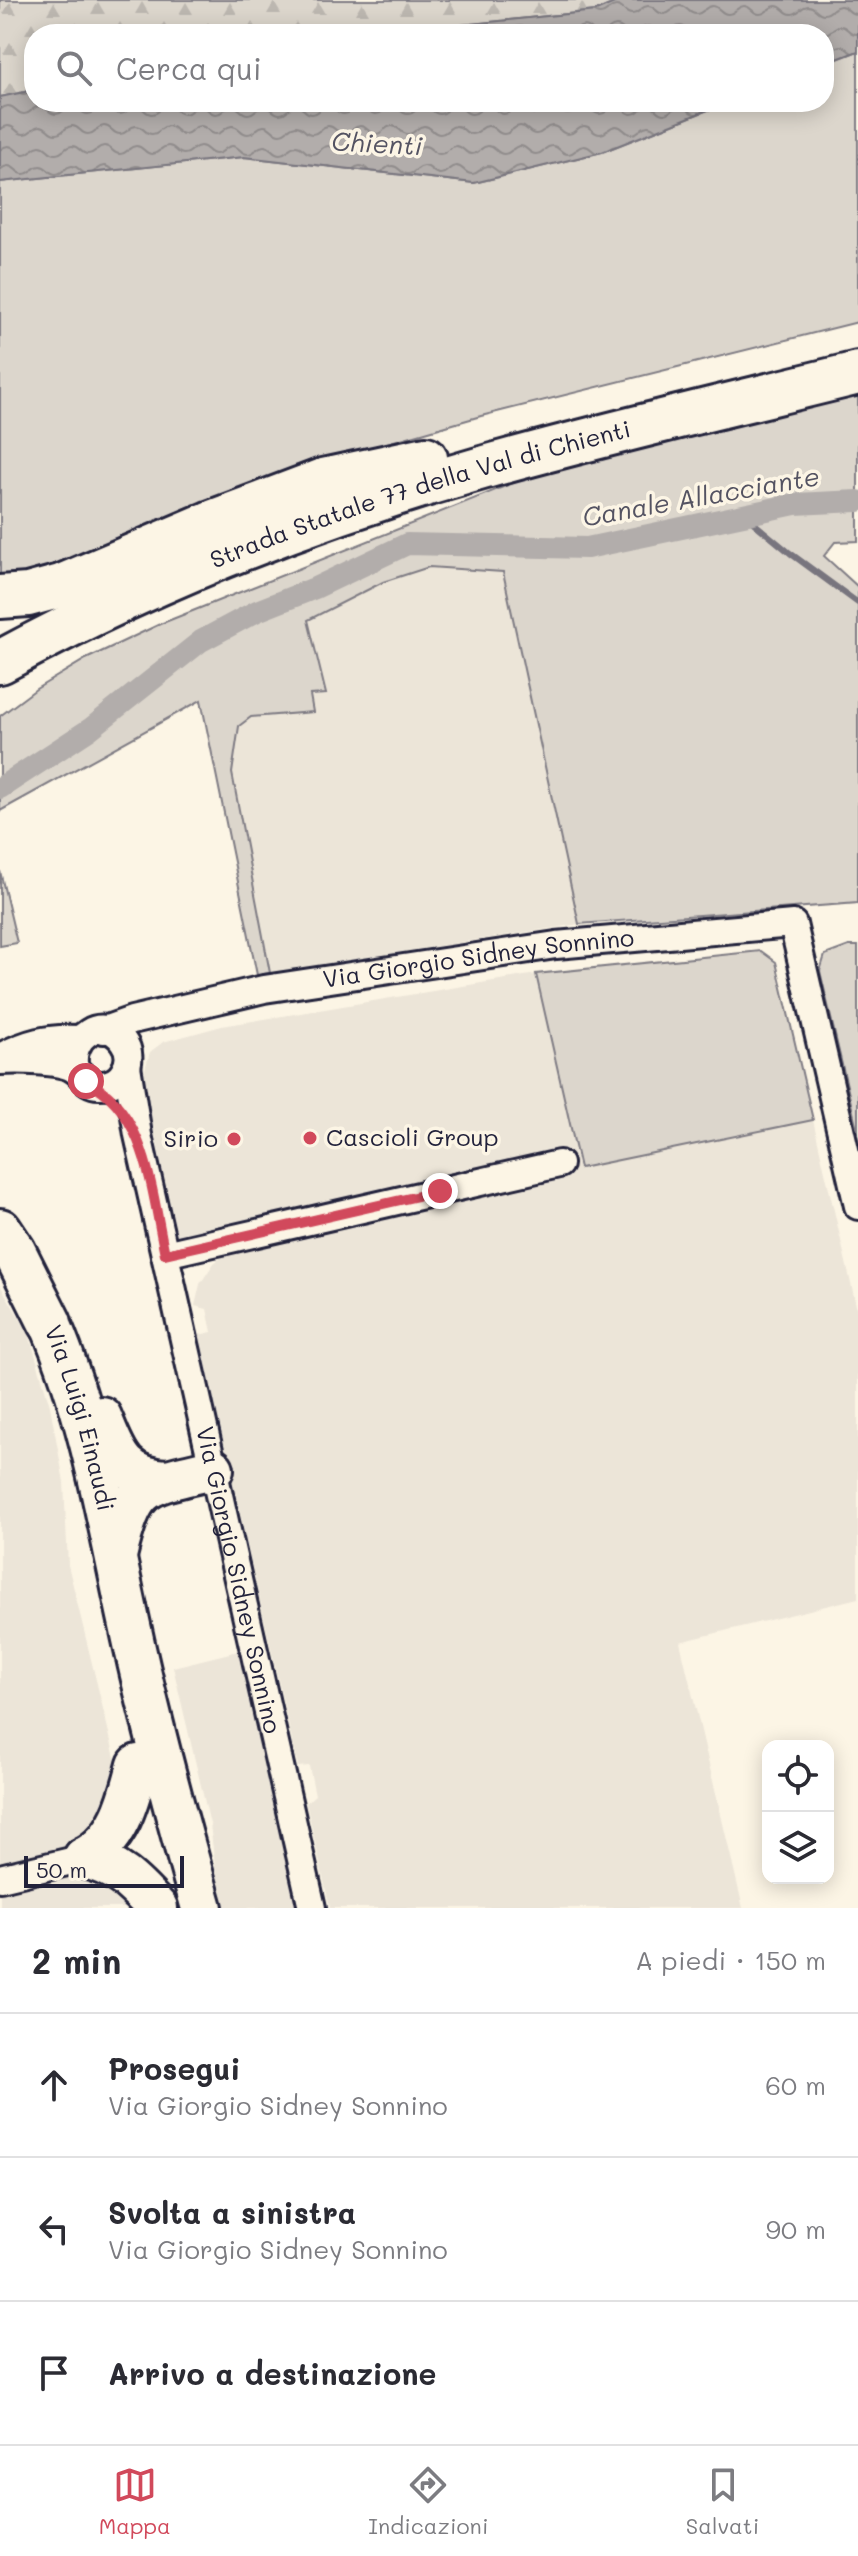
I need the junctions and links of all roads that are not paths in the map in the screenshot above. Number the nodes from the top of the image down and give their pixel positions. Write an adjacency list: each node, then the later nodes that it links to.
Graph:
1 (858, 345): 3 (highway, Strada Statale 77 della Val di Chienti)
2 (858, 373): 3 (highway, Strada Statale 77 della Val di Chienti)
3 (430, 470): 4 (highway); 5 (highway, Strada Statale 77 della Val di Chienti); 6 (highway, Strada Statale 77 della Val di Chienti); 7 (highway)
4 (0, 597)
5 (0, 631)
6 (0, 662)
7 (0, 686)
8 (167, 1013): 9 (street, Via Giorgio Sidney Sonnino); 10 (street, Via Giorgio Sidney Sonnino); 15 (street, Via Giorgio Sidney Sonnino)
9 (91, 1035): 10 (street); 11 (street, Via Giorgio Sidney Sonnino); 12 (street)
10 (128, 1057): 12 (street, Via Giorgio Sidney Sonnino); 13 (street, Via Giorgio Sidney Sonnino)
11 (0, 1059): 12 (street, Via Giorgio Sidney Sonnino)
12 (85, 1077): 13 (street, Via Giorgio Sidney Sonnino)
13 (138, 1135): 17 (street, Via Giorgio Sidney Sonnino)
14 (559, 1164): 17 (street)
15 (858, 1206)
16 (0, 1230): 18 (highway)
17 (165, 1254): 19 (street, Via Giorgio Sidney Sonnino)
18 (57, 1340): 20 (main road); 21 (main road, Via Luigi Einaudi); 22 (main road, Via Luigi Einaudi)
19 (213, 1469): 20 (main road); 28 (street, Via Giorgio Sidney Sonnino)
20 (167, 1480): 21 (main road)
21 (115, 1560): 27 (main road, Via Luigi Einaudi)
22 (138, 1765): 23 (main road); 26 (main road, Via Luigi Einaudi)
23 (84, 1858): 24 (street); 25 (main road)
24 (0, 1878)
25 (157, 1908)
26 (179, 1908)
27 (202, 1908)
28 (312, 1908)

